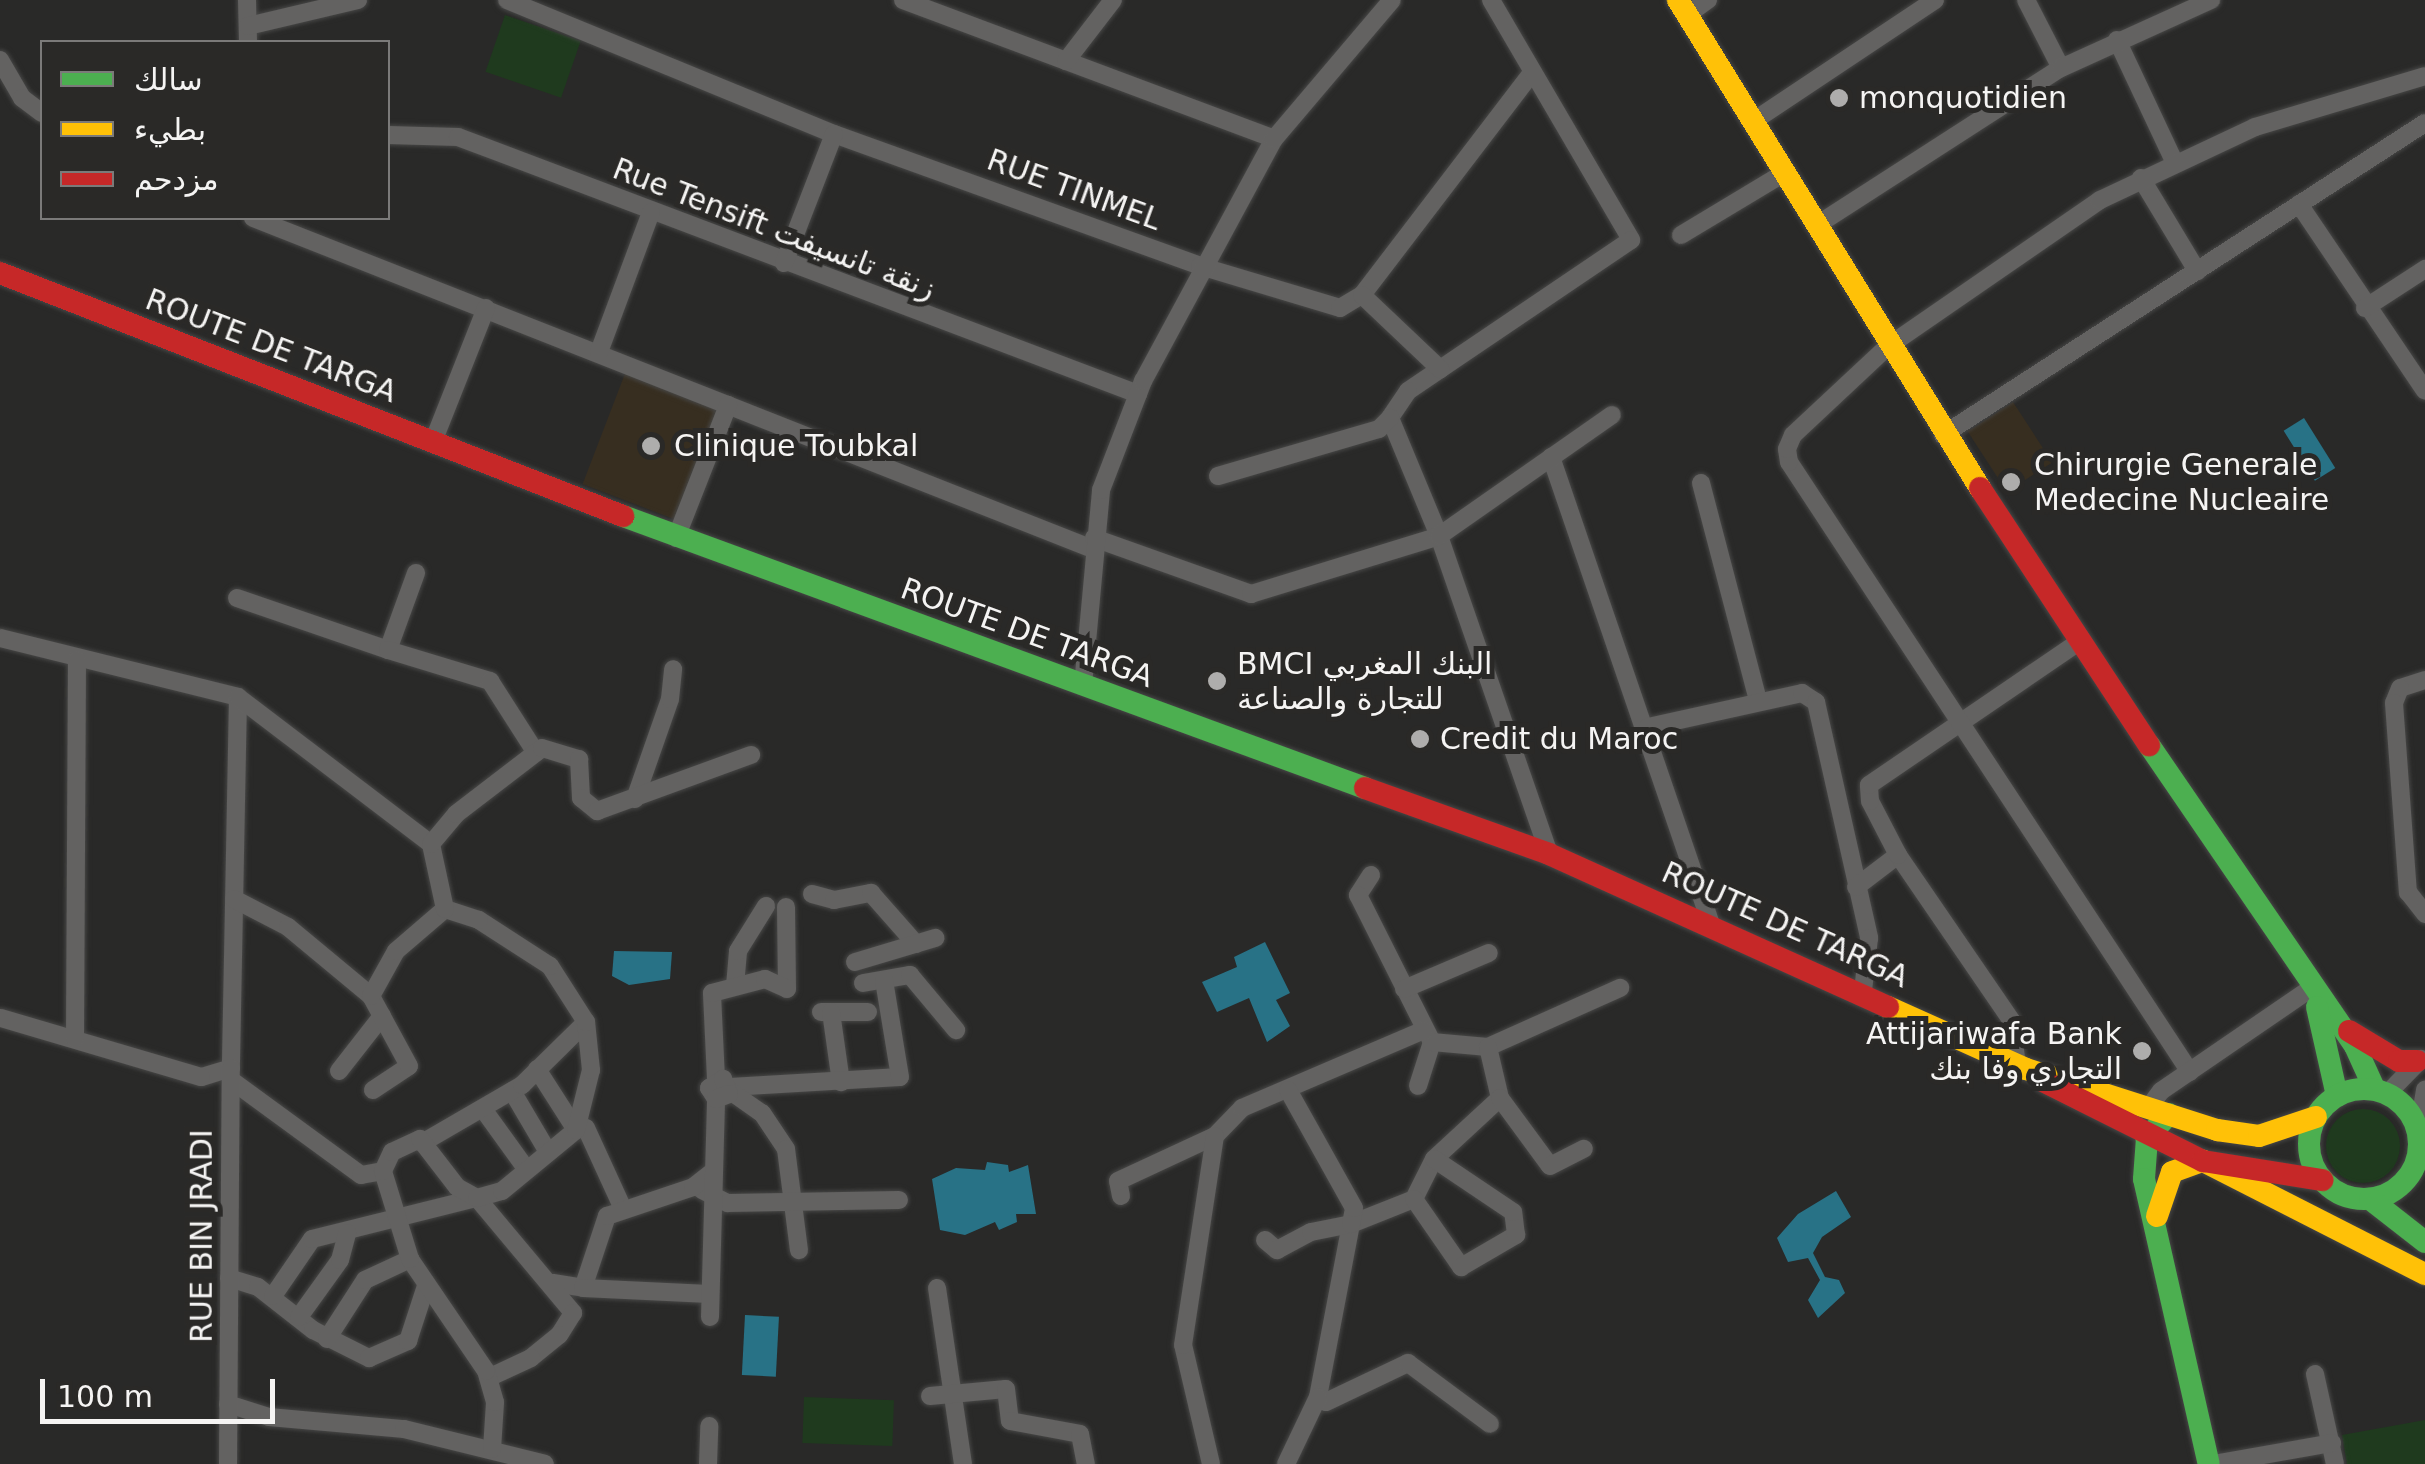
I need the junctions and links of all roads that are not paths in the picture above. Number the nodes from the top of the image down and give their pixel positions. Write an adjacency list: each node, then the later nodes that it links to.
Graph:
1 (248, 0): 14 (street)
2 (358, 0): 14 (street)
3 (506, 0): 24 (street, RUE TINMEL)
4 (1113, 0): 17 (street)
5 (1392, 0): 26 (street)
6 (1491, 0): 19 (street)
7 (1708, 0): 13 (street)
8 (1934, 0): 22 (street)
9 (2026, 0): 18 (street)
10 (2212, 0): 12 (street)
11 (917, 2): 17 (street)
12 (2174, 6): 15 (street)
13 (1682, 7): 22 (main road)
14 (248, 34)
15 (2117, 40): 18 (street); 27 (street)
16 (0, 60): 21 (street)
17 (1066, 61): 26 (street)
18 (2062, 68): 33 (street)
19 (1532, 72): 40 (street); 45 (street)
20 (2425, 76): 27 (street)
21 (40, 112)
22 (1752, 122): 28 (main road)
23 (2425, 123): 30 (street)
24 (834, 134): 35 (street); 36 (street, RUE TINMEL)
25 (390, 135): 31 (street, Rue Tensift زنقة تانسيفت)
26 (1274, 139): 36 (street)
27 (2174, 161): 29 (street)
28 (1784, 172): 33 (main road); 34 (street)
29 (2141, 178): 38 (street); 43 (street)
30 (2300, 204): 38 (street); 42 (street)
31 (651, 212): 35 (street, Rue Tensift زنقة تانسيفت); 44 (street)
32 (258, 220): 41 (street)
33 (1817, 224): 43 (main road)
34 (1681, 234)
35 (784, 263): 47 (street, Rue Tensift زنقة تانسيفت)
36 (1200, 266): 40 (street, RUE TINMEL); 47 (street)
37 (2425, 269): 42 (street)
38 (2197, 271): 51 (street)
39 (0, 272): 52 (main road, ROUTE DE TARGA)
40 (1362, 295): 45 (street)
41 (486, 308): 44 (street); 52 (street)
42 (2365, 308): 46 (street)
43 (1888, 347): 51 (main road); 70 (street)
44 (599, 352): 48 (street)
45 (1440, 369): 50 (street)
46 (2425, 391)
47 (1138, 394): 58 (street)
48 (728, 405): 57 (street); 58 (street)
49 (1612, 415): 53 (street)
50 (1390, 418): 54 (street); 56 (street)
51 (1944, 435): 62 (main road)
52 (433, 442): 57 (main road, ROUTE DE TARGA)
53 (1551, 457): 56 (street); 71 (street)
54 (1218, 476)
55 (1701, 483): 69 (street)
56 (1439, 536): 58 (street); 78 (street)
57 (676, 538): 67 (main road, ROUTE DE TARGA)
58 (1094, 543): 67 (street)
59 (416, 573): 63 (street)
60 (236, 598): 63 (street)
61 (0, 638): 64 (street)
62 (2079, 642): 70 (street); 95 (main road)
63 (388, 650): 72 (street)
64 (76, 660): 68 (street); 106 (street)
65 (673, 669): 74 (street)
66 (2425, 680): 87 (street)
67 (1083, 684): 78 (main road, ROUTE DE TARGA)
68 (238, 697): 77 (street); 83 (street, RUE BIN JRADI)
69 (1758, 700): 71 (street); 76 (street)
70 (1961, 718): 75 (street); 112 (street)
71 (1648, 728): 88 (street)
72 (536, 752): 74 (street); 77 (street)
73 (751, 755): 74 (street)
74 (635, 799)
75 (1870, 801): 76 (street); 79 (street)
76 (1843, 816): 81 (street)
77 (432, 844): 86 (street)
78 (1549, 854): 88 (main road, ROUTE DE TARGA)
79 (1898, 855): 81 (street); 109 (street)
80 (1371, 875): 96 (street)
81 (1856, 887): 97 (street)
82 (812, 894): 90 (street)
83 (234, 899): 98 (street); 113 (street, RUE BIN JRADI)
84 (766, 906): 93 (street)
85 (786, 907): 93 (street)
86 (445, 909): 98 (street); 102 (street)
87 (2425, 914)
88 (1711, 923): 97 (main road, ROUTE DE TARGA)
89 (1490, 953): 96 (street)
90 (855, 962)
91 (884, 980): 92 (street); 104 (street); 114 (street)
92 (863, 983)
93 (735, 986): 116 (street)
94 (1620, 988): 107 (street)
95 (2310, 989): 103 (main road); 112 (street); 122 (main road)
96 (1404, 990): 105 (street)
97 (1863, 990): 109 (main road, ROUTE DE TARGA)
98 (371, 996): 100 (street)
99 (868, 1012): 114 (street)
100 (382, 1016): 111 (street); 117 (street)
101 (0, 1018): 106 (street)
102 (586, 1022): 110 (street); 127 (street)
103 (2340, 1026): 108 (main road); 121 (main road)
104 (956, 1030)
105 (1428, 1036): 107 (street); 115 (street); 118 (street)
106 (75, 1039): 113 (street)
107 (1488, 1048): 123 (street)
108 (2421, 1059): 121 (street)
109 (2021, 1067): 125 (main road, ROUTE DE TARGA); 129 (main road, ROUTE DE TARGA)
110 (537, 1069): 120 (street); 127 (street)
111 (339, 1071)
112 (2190, 1072): 125 (street)
113 (230, 1074): 137 (street); 156 (street, RUE BIN JRADI)
114 (841, 1082): 116 (street)
115 (1418, 1086)
116 (723, 1089): 139 (street); 145 (street)
117 (373, 1090)
118 (1288, 1090): 128 (street); 149 (street)
119 (2425, 1090): 131 (street)
120 (512, 1091): 124 (street); 133 (street)
121 (2381, 1092): 122 (main road); 131 (main road)
122 (2338, 1096): 126 (main road)
123 (1500, 1098): 132 (street); 134 (street)
124 (483, 1110): 130 (street); 136 (street)
125 (2159, 1110): 126 (main road, ROUTE DE TARGA); 129 (main road)
126 (2316, 1117): 138 (main road)
127 (576, 1130): 133 (street); 146 (street)
128 (1214, 1136): 140 (street); 181 (street)
129 (2146, 1138): 135 (main road, ROUTE DE TARGA); 147 (main road)
130 (422, 1143): 137 (street); 141 (street)
131 (2421, 1146): 143 (main road)
132 (1584, 1149)
133 (548, 1152): 136 (street)
134 (1434, 1159): 142 (street); 142 (street)
135 (2203, 1161): 138 (main road, ROUTE DE TARGA); 147 (main road); 155 (main road)
136 (527, 1170): 141 (street)
137 (383, 1171): 148 (street)
138 (2322, 1180): 143 (main road)
139 (702, 1190): 145 (street); 146 (street); 161 (street)
140 (1121, 1196)
141 (476, 1198): 148 (street); 157 (street)
142 (1414, 1199): 149 (street)
143 (2370, 1199): 152 (main road)
144 (898, 1200): 145 (street)
145 (794, 1201): 153 (street)
146 (624, 1209): 159 (street)
147 (2156, 1219): 183 (main road)
148 (396, 1221): 150 (street); 154 (street)
149 (1351, 1224): 151 (street); 170 (street)
150 (346, 1233): 162 (street); 163 (street)
151 (1265, 1240)
152 (2425, 1242)
153 (799, 1250)
154 (410, 1259): 158 (street); 165 (street)
155 (2425, 1274)
156 (229, 1278): 162 (street); 171 (street, RUE BIN JRADI)
157 (553, 1283): 159 (street); 167 (street)
158 (426, 1286): 165 (street); 167 (street)
159 (583, 1288): 161 (street)
160 (937, 1288): 169 (street)
161 (710, 1294): 164 (street)
162 (274, 1296): 163 (street)
163 (299, 1316): 165 (street)
164 (710, 1316)
165 (327, 1339)
166 (2315, 1374): 174 (street)
167 (488, 1378): 175 (street)
168 (930, 1396): 169 (street)
169 (952, 1396): 179 (street); 180 (street)
170 (1318, 1397): 172 (street); 182 (street)
171 (228, 1404): 175 (street); 176 (street, RUE BIN JRADI)
172 (1490, 1424)
173 (708, 1426): 178 (street)
174 (2332, 1443): 183 (street); 184 (street)
175 (492, 1449): 177 (street)
176 (228, 1464)
177 (545, 1464)
178 (708, 1464)
179 (963, 1464)
180 (1086, 1464)
181 (1211, 1464)
182 (1286, 1464)
183 (2211, 1464)
184 (2336, 1464)

